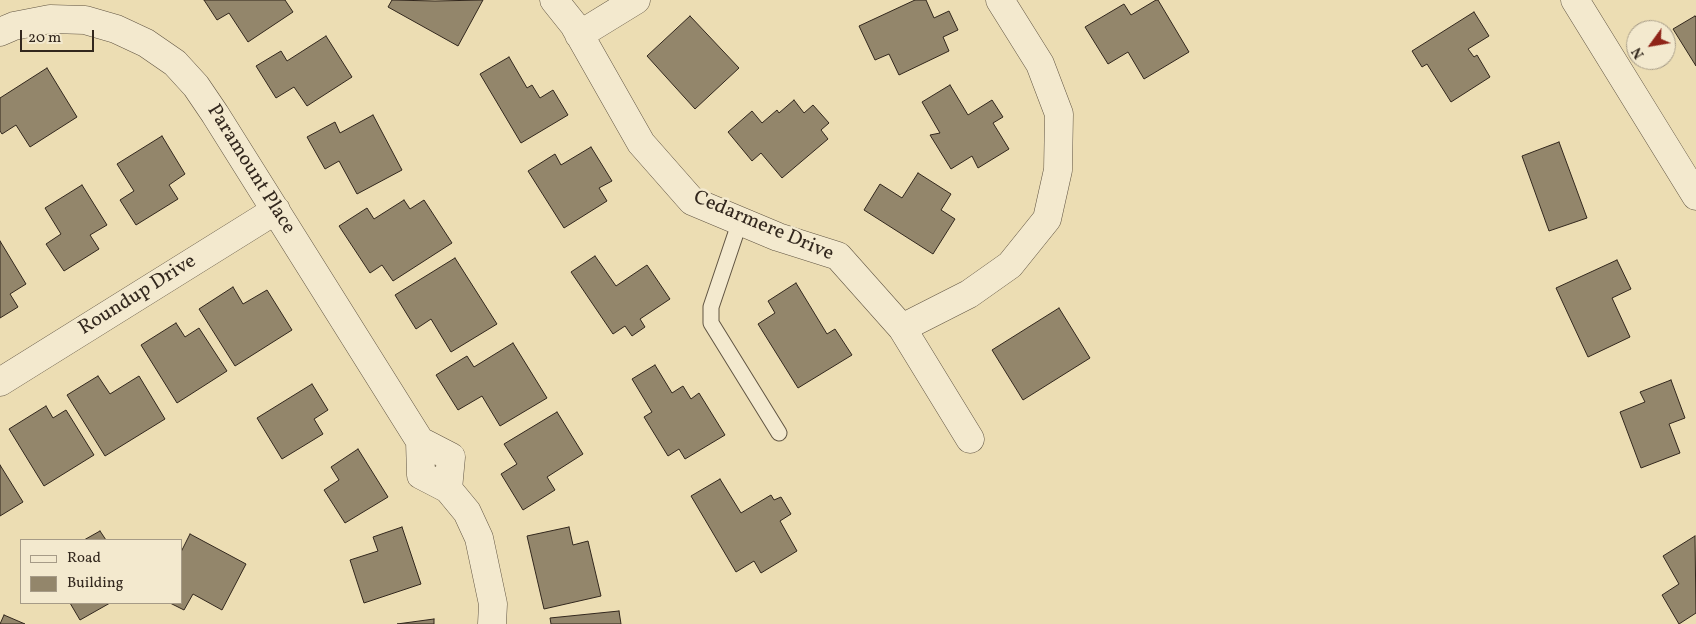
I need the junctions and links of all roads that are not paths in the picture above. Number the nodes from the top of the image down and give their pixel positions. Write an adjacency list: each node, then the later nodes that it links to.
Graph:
1 (554, 0): 6 (street, Cedarmere Drive)
2 (636, 0): 6 (street)
3 (1000, 0): 10 (street)
4 (1575, 0): 7 (street)
5 (0, 32): 8 (street, Paramount Place)
6 (579, 35): 9 (street, Cedarmere Drive)
7 (1696, 196)
8 (276, 210): 11 (street, Roundup Drive); 14 (street, Paramount Place)
9 (740, 221): 10 (street, Cedarmere Drive); 12 (lane)
10 (902, 328): 13 (street, Cedarmere Drive)
11 (0, 382)
12 (779, 433)
13 (970, 439)
14 (492, 624)

